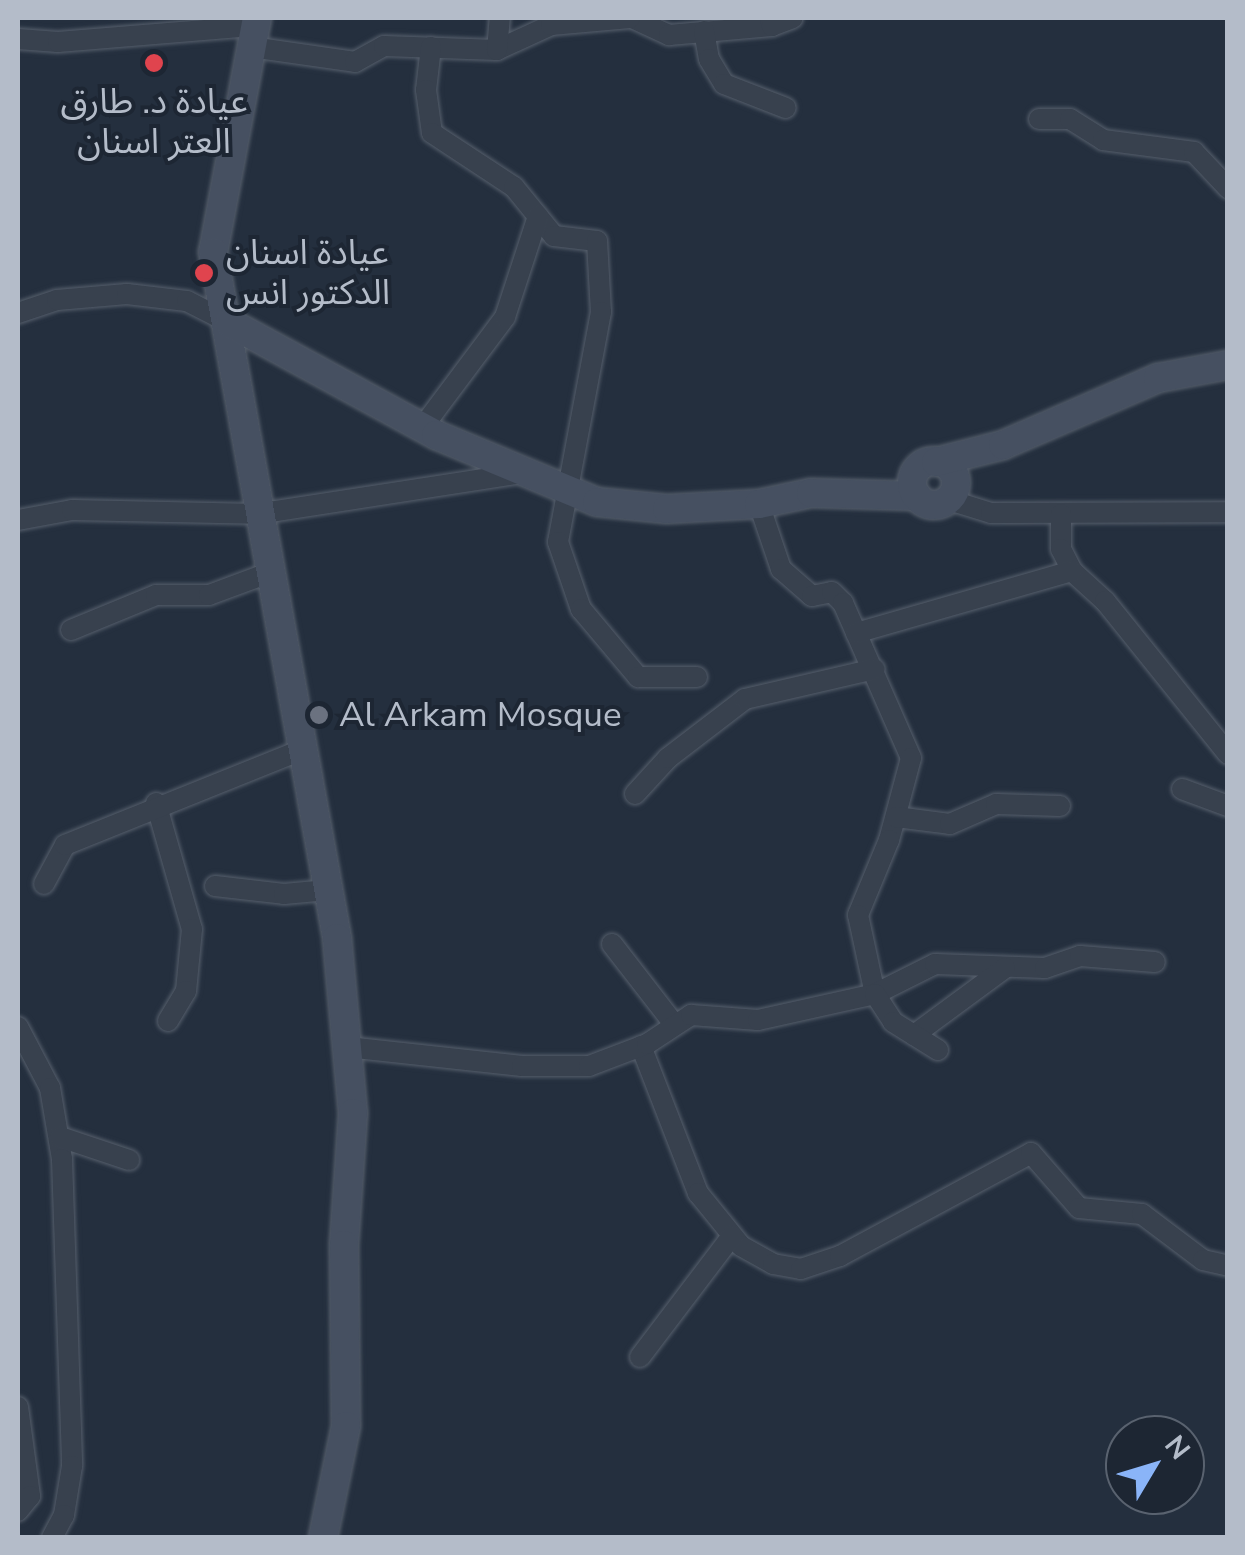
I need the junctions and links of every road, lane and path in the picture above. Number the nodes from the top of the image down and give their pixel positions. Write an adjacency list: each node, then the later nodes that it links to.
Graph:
1 (500, 18): 9 (street)
2 (631, 18): 6 (street); 9 (street)
3 (794, 18): 4 (street)
4 (771, 22): 6 (street)
5 (254, 30): 7 (street); 8 (street); 15 (street)
6 (704, 30): 10 (street)
7 (18, 40)
8 (432, 48): 9 (street); 13 (street)
9 (497, 50)
10 (786, 108)
11 (1039, 119): 12 (street)
12 (1228, 188)
13 (538, 216): 17 (street); 20 (street)
14 (18, 313): 15 (street)
15 (230, 323): 17 (street); 25 (street)
16 (1228, 365): 18 (street)
17 (422, 428): 19 (street)
18 (936, 462): 21 (street); 22 (street)
19 (522, 473): 20 (street); 25 (street)
20 (566, 492): 23 (street); 33 (street)
21 (917, 496): 22 (street); 23 (street)
22 (949, 500): 26 (street)
23 (759, 504): 31 (street)
24 (1228, 512): 26 (street)
25 (257, 514): 27 (street); 29 (street)
26 (1062, 514): 28 (street)
27 (18, 520)
28 (1072, 570): 31 (street); 35 (street)
29 (268, 573): 30 (street); 34 (street)
30 (71, 630)
31 (856, 632): 32 (street)
32 (875, 670): 37 (street); 41 (street)
33 (696, 677)
34 (301, 750): 38 (street); 44 (street)
35 (1228, 754)
36 (1182, 789): 40 (street)
37 (635, 794)
38 (156, 803): 42 (street); 49 (street)
39 (1060, 806): 41 (street)
40 (1228, 806)
41 (896, 817): 48 (street)
42 (44, 884)
43 (215, 886): 44 (street)
44 (328, 890): 54 (street)
45 (612, 944): 50 (street)
46 (1155, 962): 47 (street)
47 (1004, 968): 48 (street); 52 (street)
48 (875, 994): 50 (street); 52 (street)
49 (168, 1021)
50 (674, 1024): 53 (street)
51 (18, 1027): 56 (street)
52 (914, 1035): 55 (street)
53 (640, 1046): 54 (street); 58 (street)
54 (346, 1047): 64 (street)
55 (938, 1050)
56 (60, 1137): 57 (street); 63 (street)
57 (129, 1160)
58 (732, 1236): 59 (street); 60 (street)
59 (1228, 1266)
60 (640, 1356)
61 (18, 1408): 62 (street)
62 (18, 1512)
63 (52, 1538)
64 (324, 1538)

